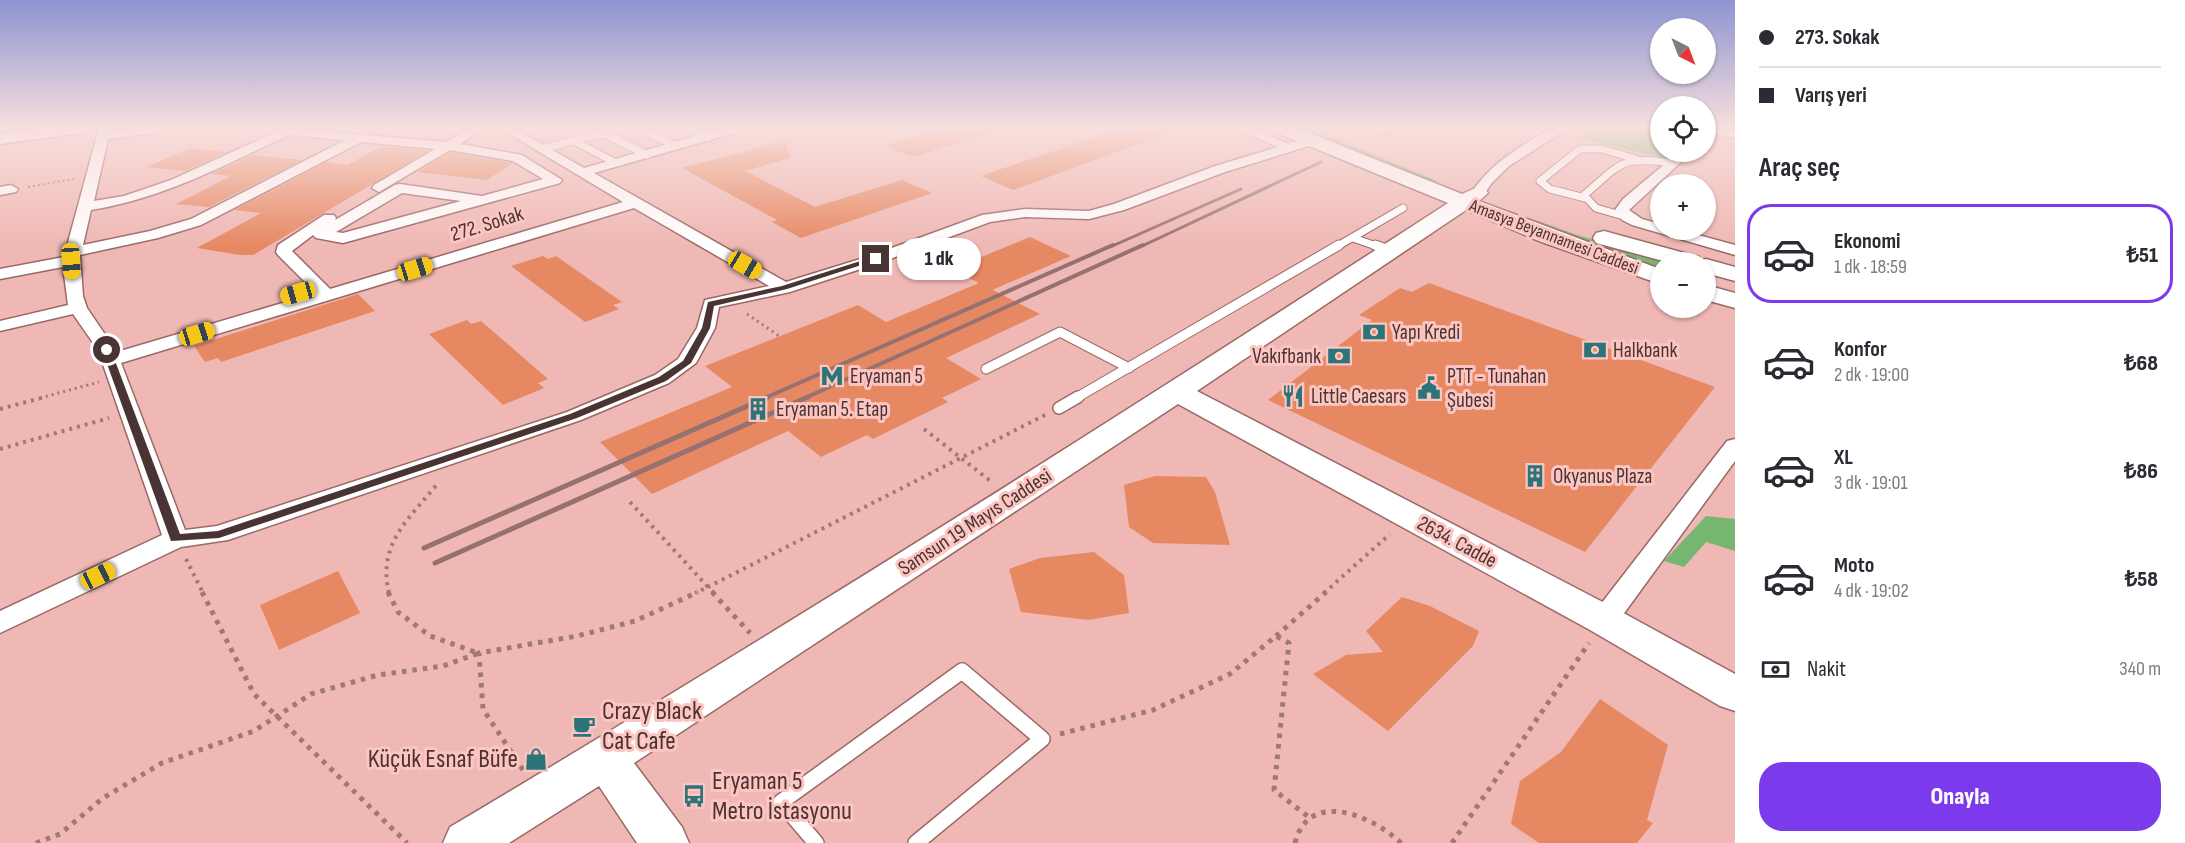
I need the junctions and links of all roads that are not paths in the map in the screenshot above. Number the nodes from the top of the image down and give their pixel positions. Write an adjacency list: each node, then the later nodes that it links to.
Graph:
1 (95, 167): 19 (street)
2 (210, 167): 19 (street)
3 (302, 167): 26 (street)
4 (414, 167): 32 (street)
5 (533, 167): 17 (street)
6 (575, 167): 14 (street)
7 (601, 167): 14 (street)
8 (1225, 167): 31 (street)
9 (1394, 167): 15 (street, Amasya Beyannamesi Caddesi)
10 (1500, 167): 15 (street)
11 (1557, 167): 16 (lane)
12 (1616, 167): 16 (lane)
13 (1668, 167): 21 (street)
14 (584, 172): 18 (street)
15 (1470, 198): 23 (street, Samsun 19 Mayıs Caddesi); 25 (street, Amasya Beyannamesi Caddesi); 28 (street, Amasya Beyannamesi Caddesi)
16 (1585, 198): 21 (lane)
17 (482, 200): 17 (street)
18 (630, 200): 31 (street); 32 (street, 272. Sokak)
19 (85, 207): 26 (street)
20 (1403, 208): 22 (lane)
21 (1627, 217): 24 (street)
22 (1353, 238): 23 (lane); 39 (lane)
23 (1389, 250): 41 (street, Samsun 19 Mayıs Caddesi)
24 (1735, 250)
25 (1656, 252)
26 (72, 256): 29 (street); 35 (street)
27 (1716, 269): 30 (street)
28 (1650, 273)
29 (0, 274)
30 (1735, 274)
31 (784, 288): 44 (street)
32 (323, 291): 38 (street, 272. Sokak)
33 (1716, 295): 34 (street)
34 (1735, 301)
35 (76, 302): 36 (street); 37 (street); 38 (street)
36 (0, 314)
37 (0, 326)
38 (112, 362): 44 (street)
39 (1129, 368): 40 (lane); 42 (lane)
40 (986, 369)
41 (1177, 392): 45 (street, 2634. Cadde); 48 (street, Samsun 19 Mayıs Caddesi)
42 (1059, 408)
43 (1735, 446): 45 (street)
44 (176, 539): 46 (street)
45 (1604, 620): 47 (street, 2634. Cadde)
46 (0, 623)
47 (1735, 694)
48 (605, 758): 50 (street, Samsun 19 Mayıs Caddesi); 51 (street)
49 (809, 841): 52 (lane)
50 (467, 843)
51 (665, 843)
52 (916, 843)

